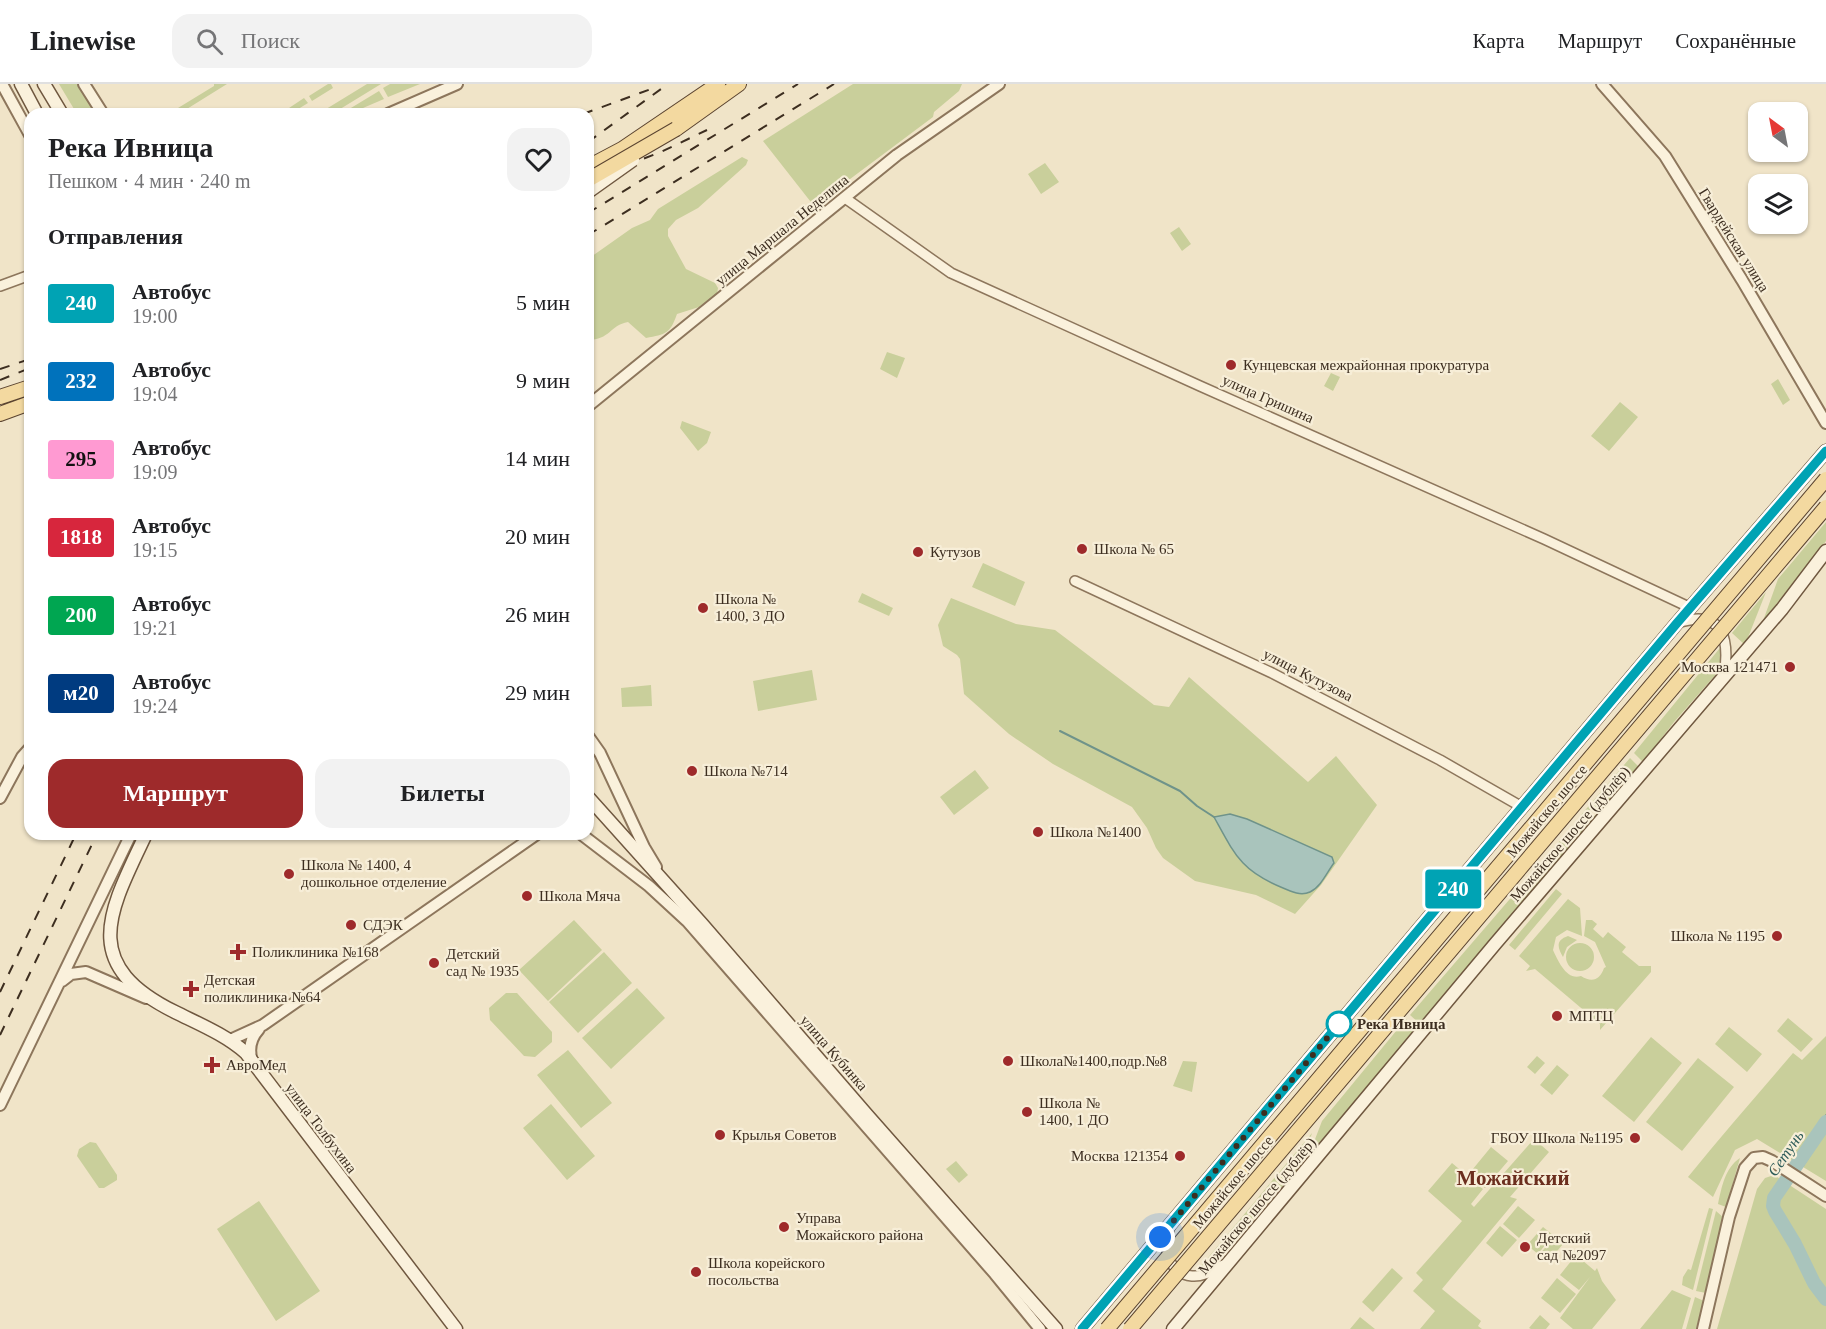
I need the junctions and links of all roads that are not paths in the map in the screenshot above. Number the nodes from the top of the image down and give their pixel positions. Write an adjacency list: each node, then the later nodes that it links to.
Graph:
1 (2, 84): 14 (street)
2 (21, 84): 10 (main road)
3 (44, 84): 11 (main road)
4 (84, 84): 12 (street)
5 (457, 84): 13 (street)
6 (718, 84): 16 (main road)
7 (740, 84): 15 (main road)
8 (999, 84): 19 (street, улица Маршала Неделина)
9 (1602, 84): 27 (street, Гвардейская улица)
10 (34, 108)
11 (58, 108)
12 (99, 108)
13 (402, 108)
14 (24, 124)
15 (676, 129): 17 (main road, bridge); 18 (main road, bridge)
16 (594, 164)
17 (594, 177)
18 (594, 188)
19 (845, 198): 24 (street, улица Маршала Неделина); 33 (street, улица Гришина)
20 (24, 277): 21 (street)
21 (0, 286)
22 (24, 389): 23 (main road)
23 (0, 397)
24 (594, 401)
25 (24, 405): 26 (main road)
26 (0, 414)
27 (1826, 423)
28 (1826, 451): 33 (main road)
29 (1826, 479): 61 (main road, Можайское шоссе, bridge)
30 (1826, 507): 62 (main road, Можайское шоссе, bridge)
31 (1826, 551): 35 (main road, Можайское шоссе (дублёр))
32 (1075, 581): 40 (street, улица Кутузова)
33 (1691, 608): 34 (main road)
34 (1677, 623): 35 (street); 40 (main road)
35 (1724, 677): 56 (main road, Можайское шоссе (дублёр))
36 (594, 746): 45 (street)
37 (24, 755): 38 (street)
38 (0, 798)
39 (594, 804): 45 (main road, улица Кубинка)
40 (1522, 807): 55 (main road)
41 (128, 840): 46 (street)
42 (143, 840): 49 (main road)
43 (528, 840): 50 (street)
44 (589, 840): 58 (street)
45 (679, 899): 59 (main road, улица Кубинка)
46 (80, 942): 47 (street); 48 (street)
47 (93, 974): 48 (street); 49 (street, улица Толбухина)
48 (60, 983): 53 (street)
49 (151, 1000): 51 (main road, улица Толбухина)
50 (263, 1025): 51 (street); 52 (street)
51 (230, 1040): 52 (main road, улица Толбухина)
52 (252, 1061): 57 (main road, улица Толбухина)
53 (0, 1105)
54 (1826, 1196): 64 (street)
55 (1174, 1220): 56 (street); 60 (main road)
56 (1232, 1259): 63 (main road, Можайское шоссе (дублёр))
57 (456, 1329)
58 (1040, 1329)
59 (1056, 1329)
60 (1082, 1329)
61 (1107, 1329)
62 (1130, 1329)
63 (1173, 1329)
64 (1703, 1329)

